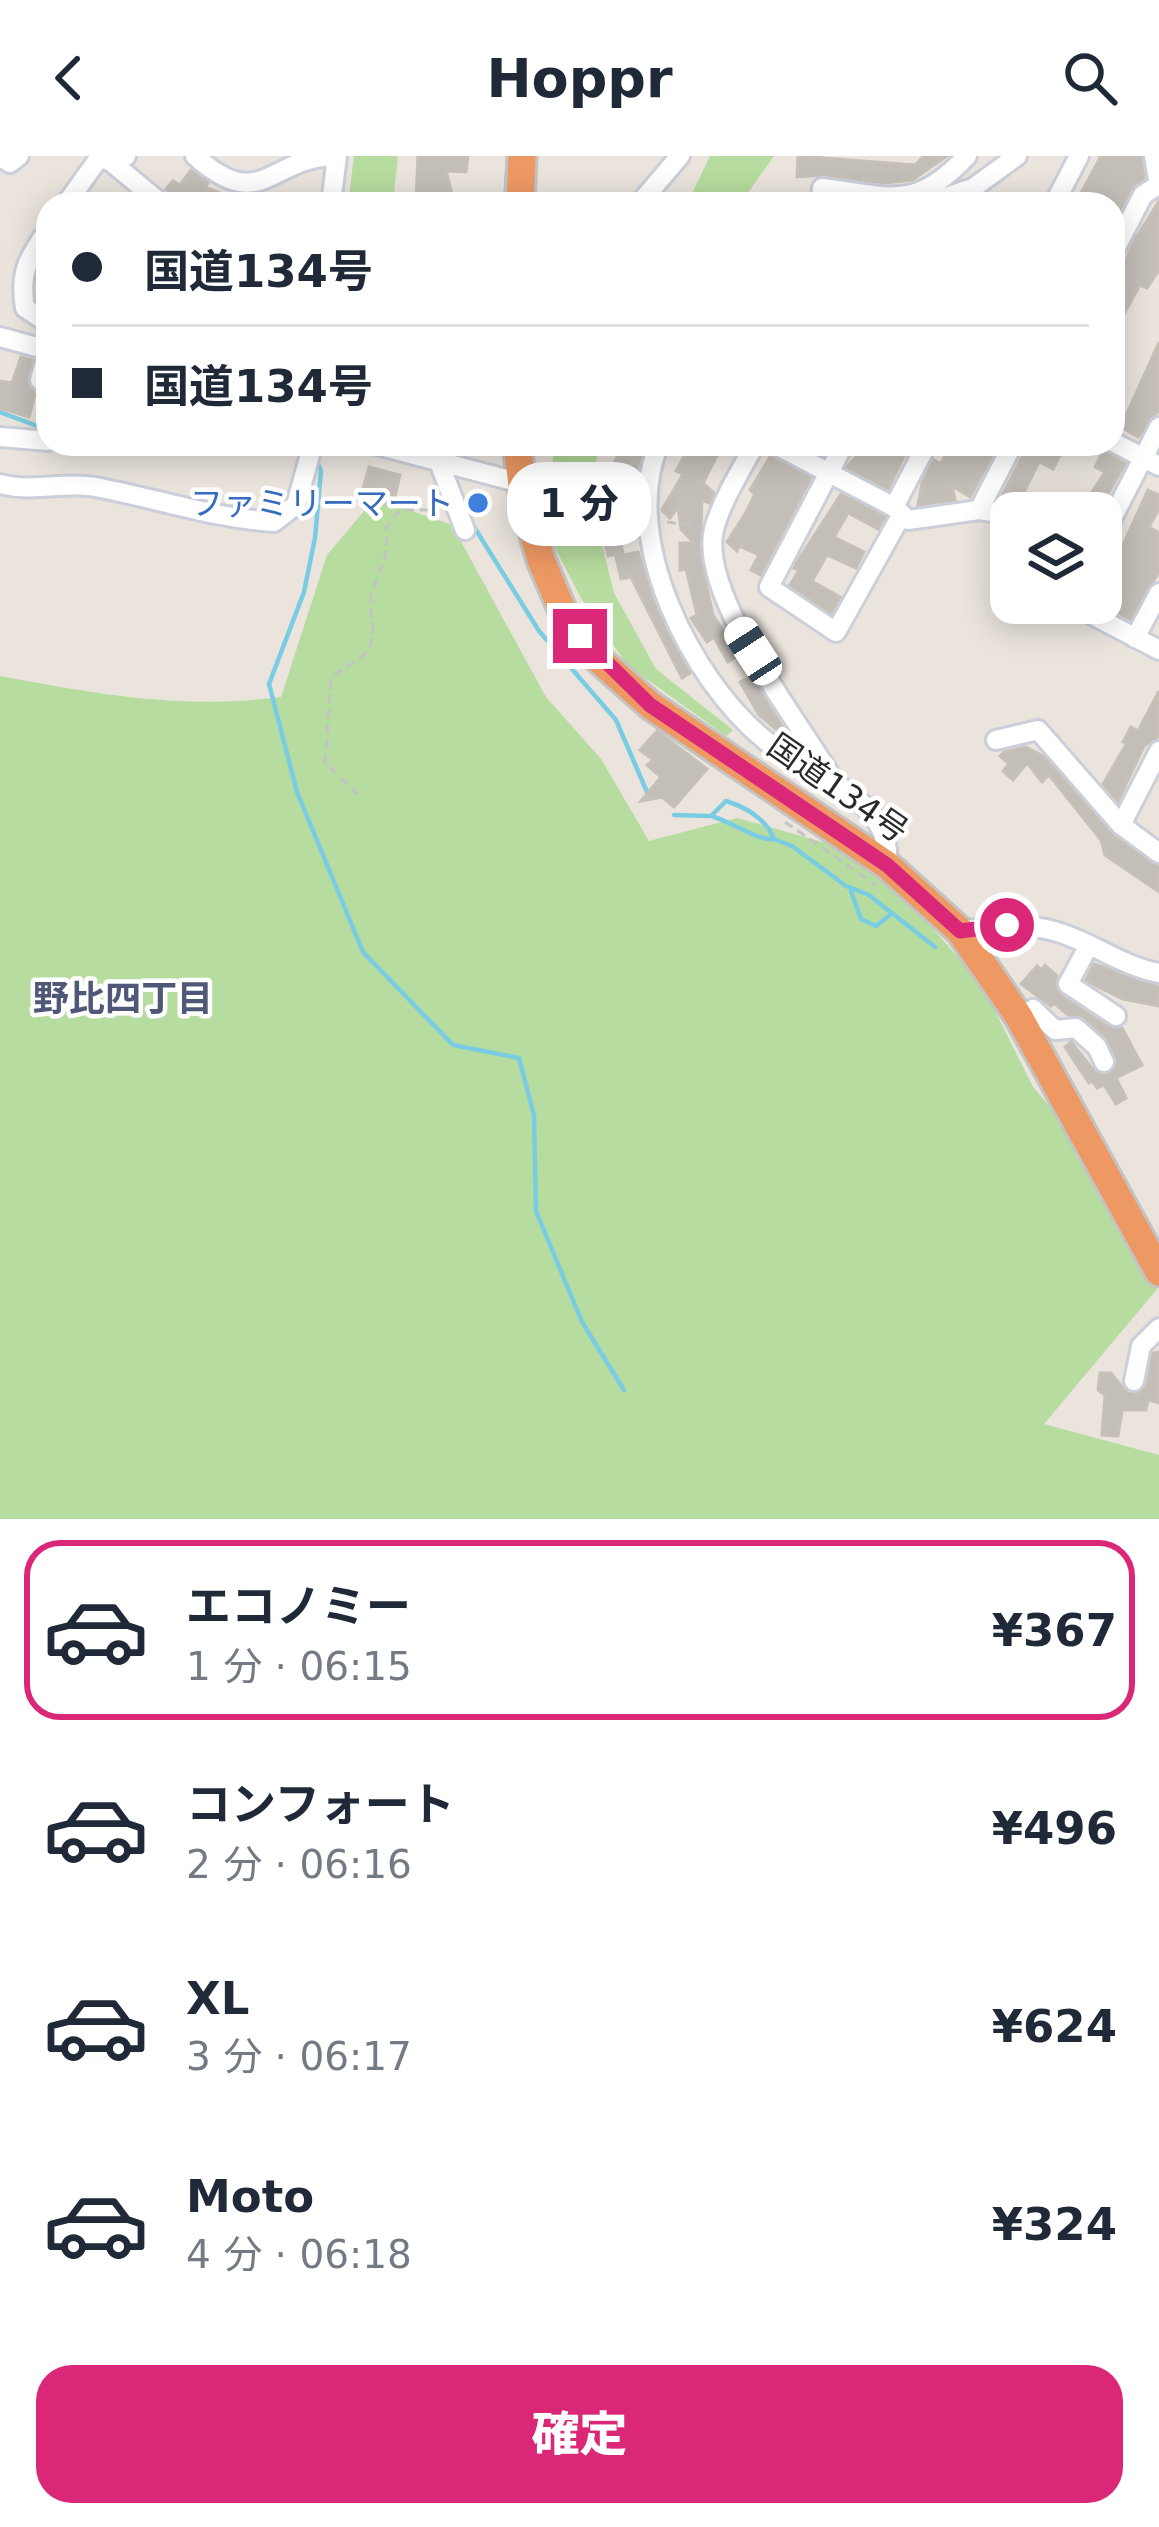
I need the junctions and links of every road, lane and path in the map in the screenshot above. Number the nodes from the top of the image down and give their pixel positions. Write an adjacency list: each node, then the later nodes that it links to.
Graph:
1 (19, 156): 10 (street)
2 (195, 156): 3 (street)
3 (334, 156): 15 (street)
4 (522, 156): 16 (highway)
5 (680, 156): 17 (street)
6 (967, 156): 20 (street)
7 (1017, 156): 21 (street)
8 (1079, 156): 22 (street)
9 (1154, 156): 12 (street)
10 (0, 158)
11 (118, 159): 13 (street); 14 (street)
12 (1159, 185): 23 (street)
13 (75, 192)
14 (150, 192)
15 (332, 192)
16 (520, 192)
17 (649, 192)
18 (822, 192): 19 (street)
19 (857, 192)
20 (922, 192)
21 (961, 192)
22 (1060, 192)
23 (1125, 230)
24 (36, 246): 25 (street)
25 (26, 259): 26 (street); 27 (street)
26 (36, 262)
27 (36, 315)
28 (0, 337): 29 (street)
29 (36, 348)
30 (1159, 427): 43 (street)
31 (0, 436): 32 (street)
32 (36, 440)
33 (309, 456): 46 (street)
34 (433, 456): 48 (street)
35 (442, 456): 45 (street)
36 (518, 456): 45 (highway, 国道134号)
37 (656, 456): 52 (street)
38 (749, 456): 54 (street)
39 (797, 456): 44 (street)
40 (838, 456): 44 (street)
41 (922, 456): 49 (street)
42 (1007, 456): 50 (street)
43 (1151, 462): 47 (street)
44 (829, 473): 49 (street); 49 (street)
45 (520, 483): 65 (highway, 国道134号)
46 (0, 484)
47 (1122, 507)
48 (457, 509): 53 (street); 62 (path)
49 (898, 510): 50 (street)
50 (979, 510): 51 (street)
51 (990, 512)
52 (647, 519): 54 (path); 61 (street)
53 (465, 530)
54 (714, 530): 61 (street)
55 (1159, 592): 57 (street)
56 (1109, 624): 57 (street)
57 (1135, 638): 58 (street)
58 (1159, 650)
59 (996, 740): 63 (street)
60 (1159, 752): 63 (street)
61 (832, 778): 65 (street)
62 (358, 794)
63 (1121, 824): 64 (street)
64 (1159, 853)
65 (887, 865): 66 (highway, 国道134号)
66 (960, 931): 67 (street); 70 (highway, 国道134号)
67 (1088, 947): 68 (street); 69 (street)
68 (1159, 973)
69 (1116, 1016)
70 (1019, 1017): 71 (street); 72 (highway, 国道134号)
71 (1105, 1062)
72 (1159, 1272)
73 (1159, 1328): 74 (street)
74 (1134, 1381)

